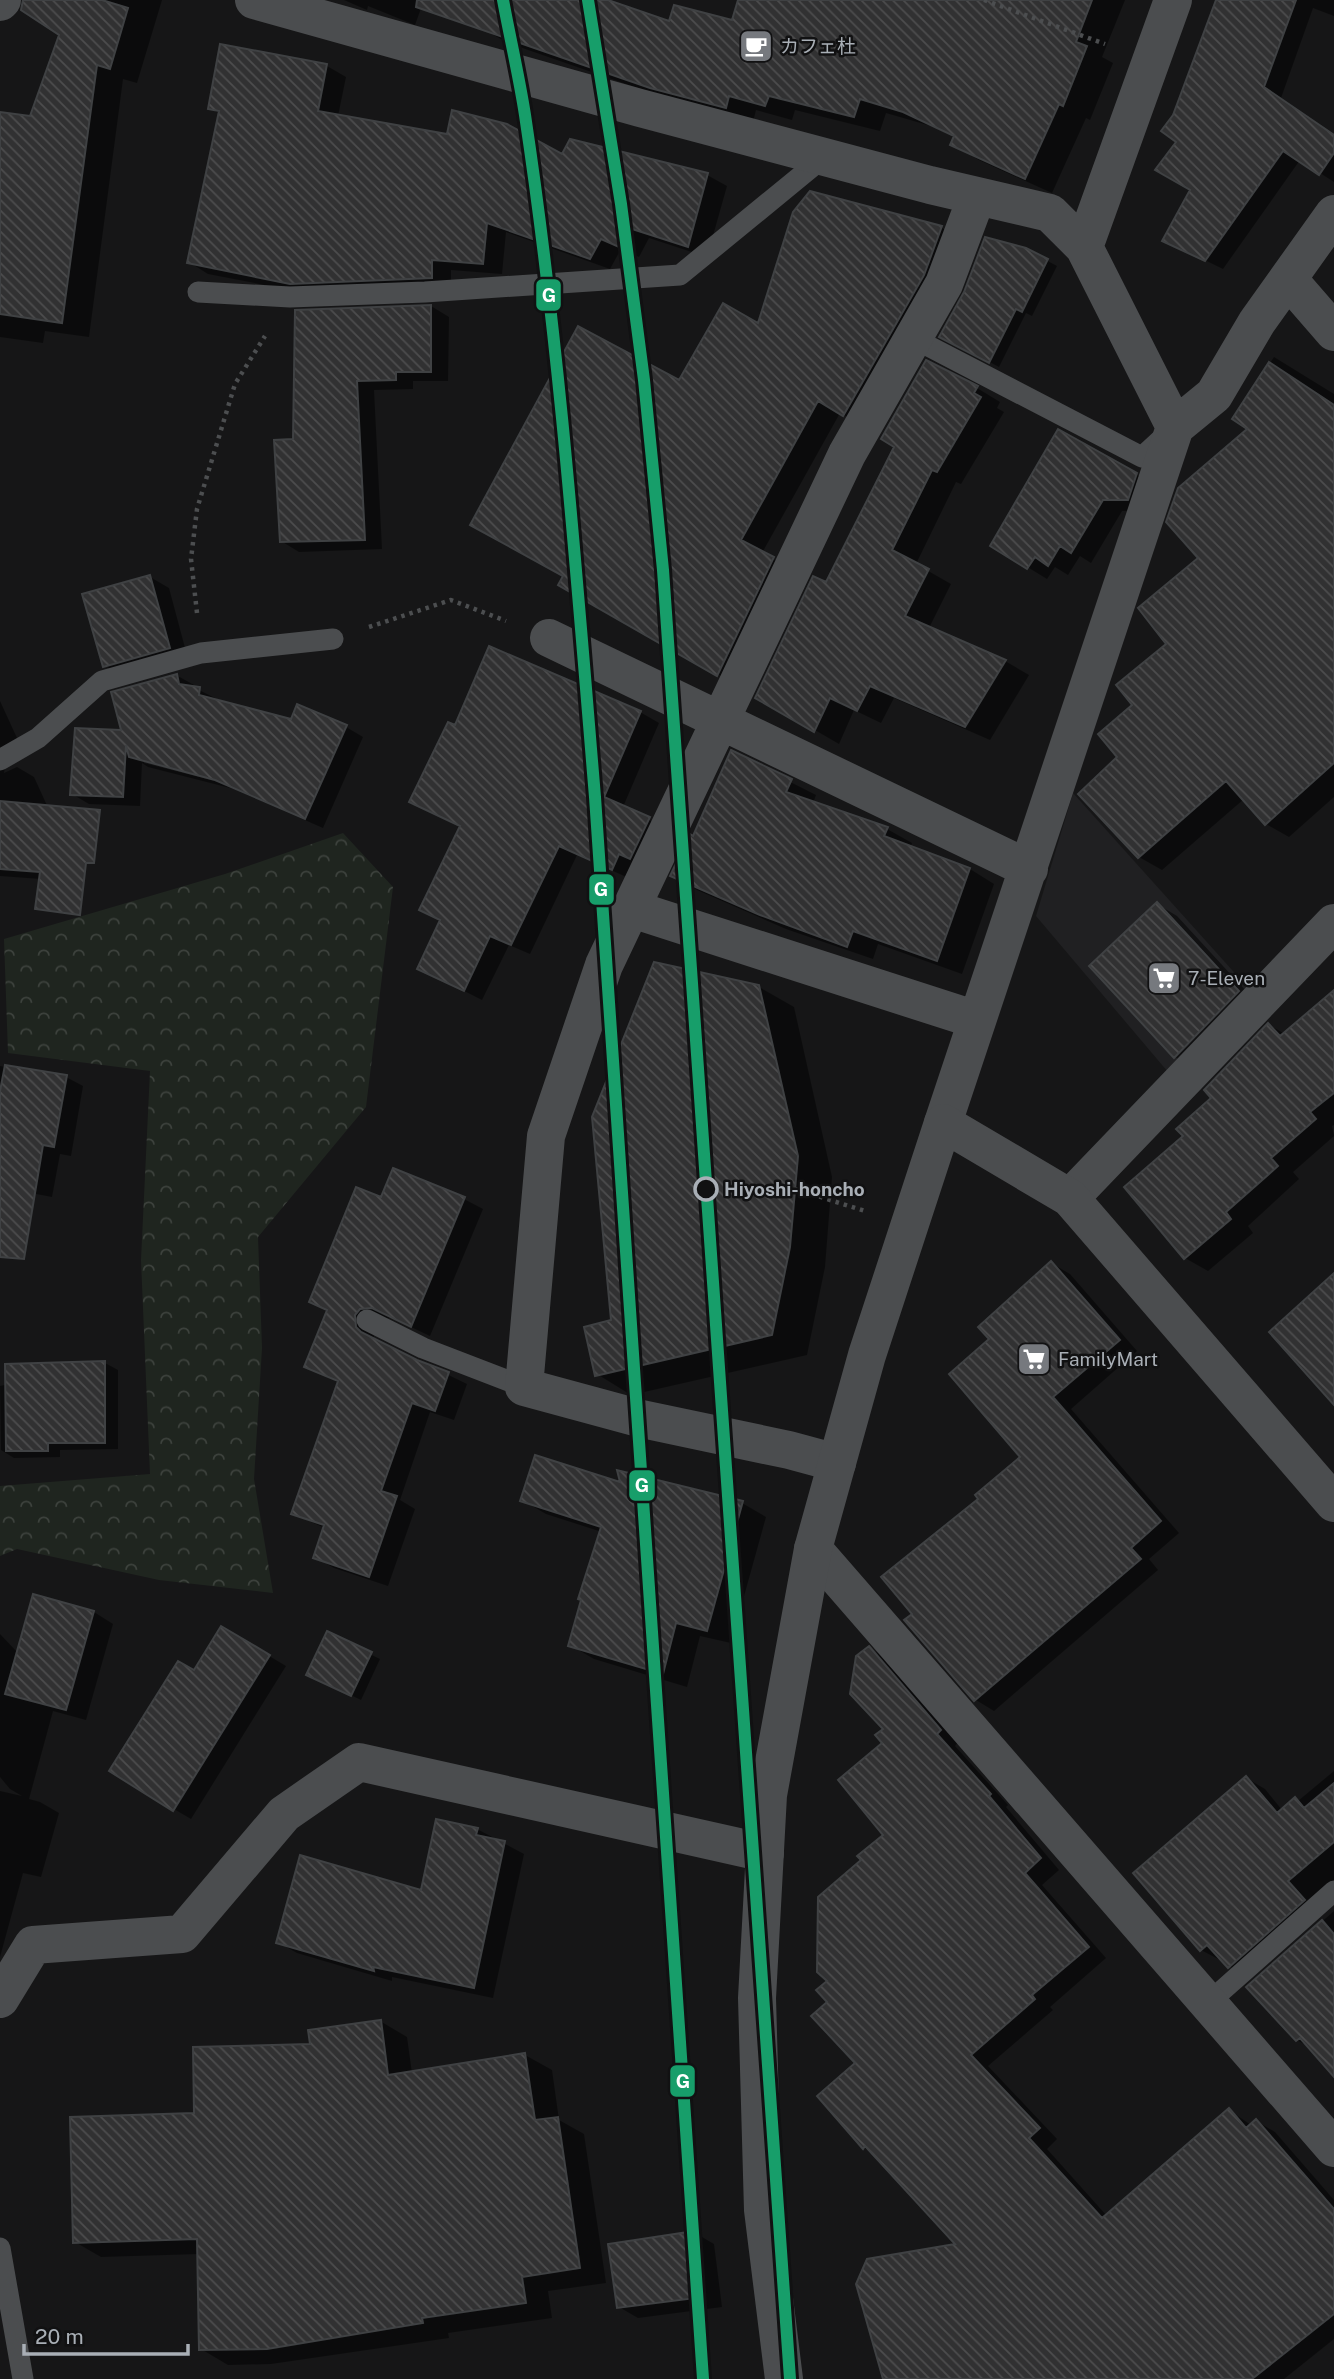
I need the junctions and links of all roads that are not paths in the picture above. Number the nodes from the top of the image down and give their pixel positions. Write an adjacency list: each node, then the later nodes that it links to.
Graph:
1 (254, 0): 3 (street)
2 (1174, 0): 6 (street)
3 (824, 157): 4 (street); 8 (lane)
4 (977, 196): 6 (street); 10 (street)
5 (1334, 214): 7 (street)
6 (1084, 247): 11 (street)
7 (1288, 279): 9 (street); 11 (street)
8 (198, 292)
9 (1334, 332)
10 (913, 338): 11 (lane); 14 (street)
11 (1175, 427): 16 (street)
12 (549, 638): 14 (street)
13 (333, 639): 15 (lane)
14 (719, 720): 16 (street); 17 (street)
15 (0, 760)
16 (1029, 869): 19 (street)
17 (632, 909): 19 (street); 23 (street)
18 (1334, 923): 21 (street)
19 (977, 1020): 20 (street)
20 (943, 1123): 21 (street); 24 (street)
21 (1070, 1198): 25 (street)
22 (367, 1320): 23 (lane)
23 (524, 1387): 24 (street)
24 (837, 1463): 26 (street)
25 (1334, 1503)
26 (813, 1549): 27 (street); 30 (street)
27 (765, 1853): 29 (street); 34 (street)
28 (1334, 1891): 30 (lane)
29 (0, 2000)
30 (1208, 2003): 31 (street)
31 (1334, 2148)
32 (0, 2248): 33 (lane)
33 (23, 2379)
34 (784, 2379)

